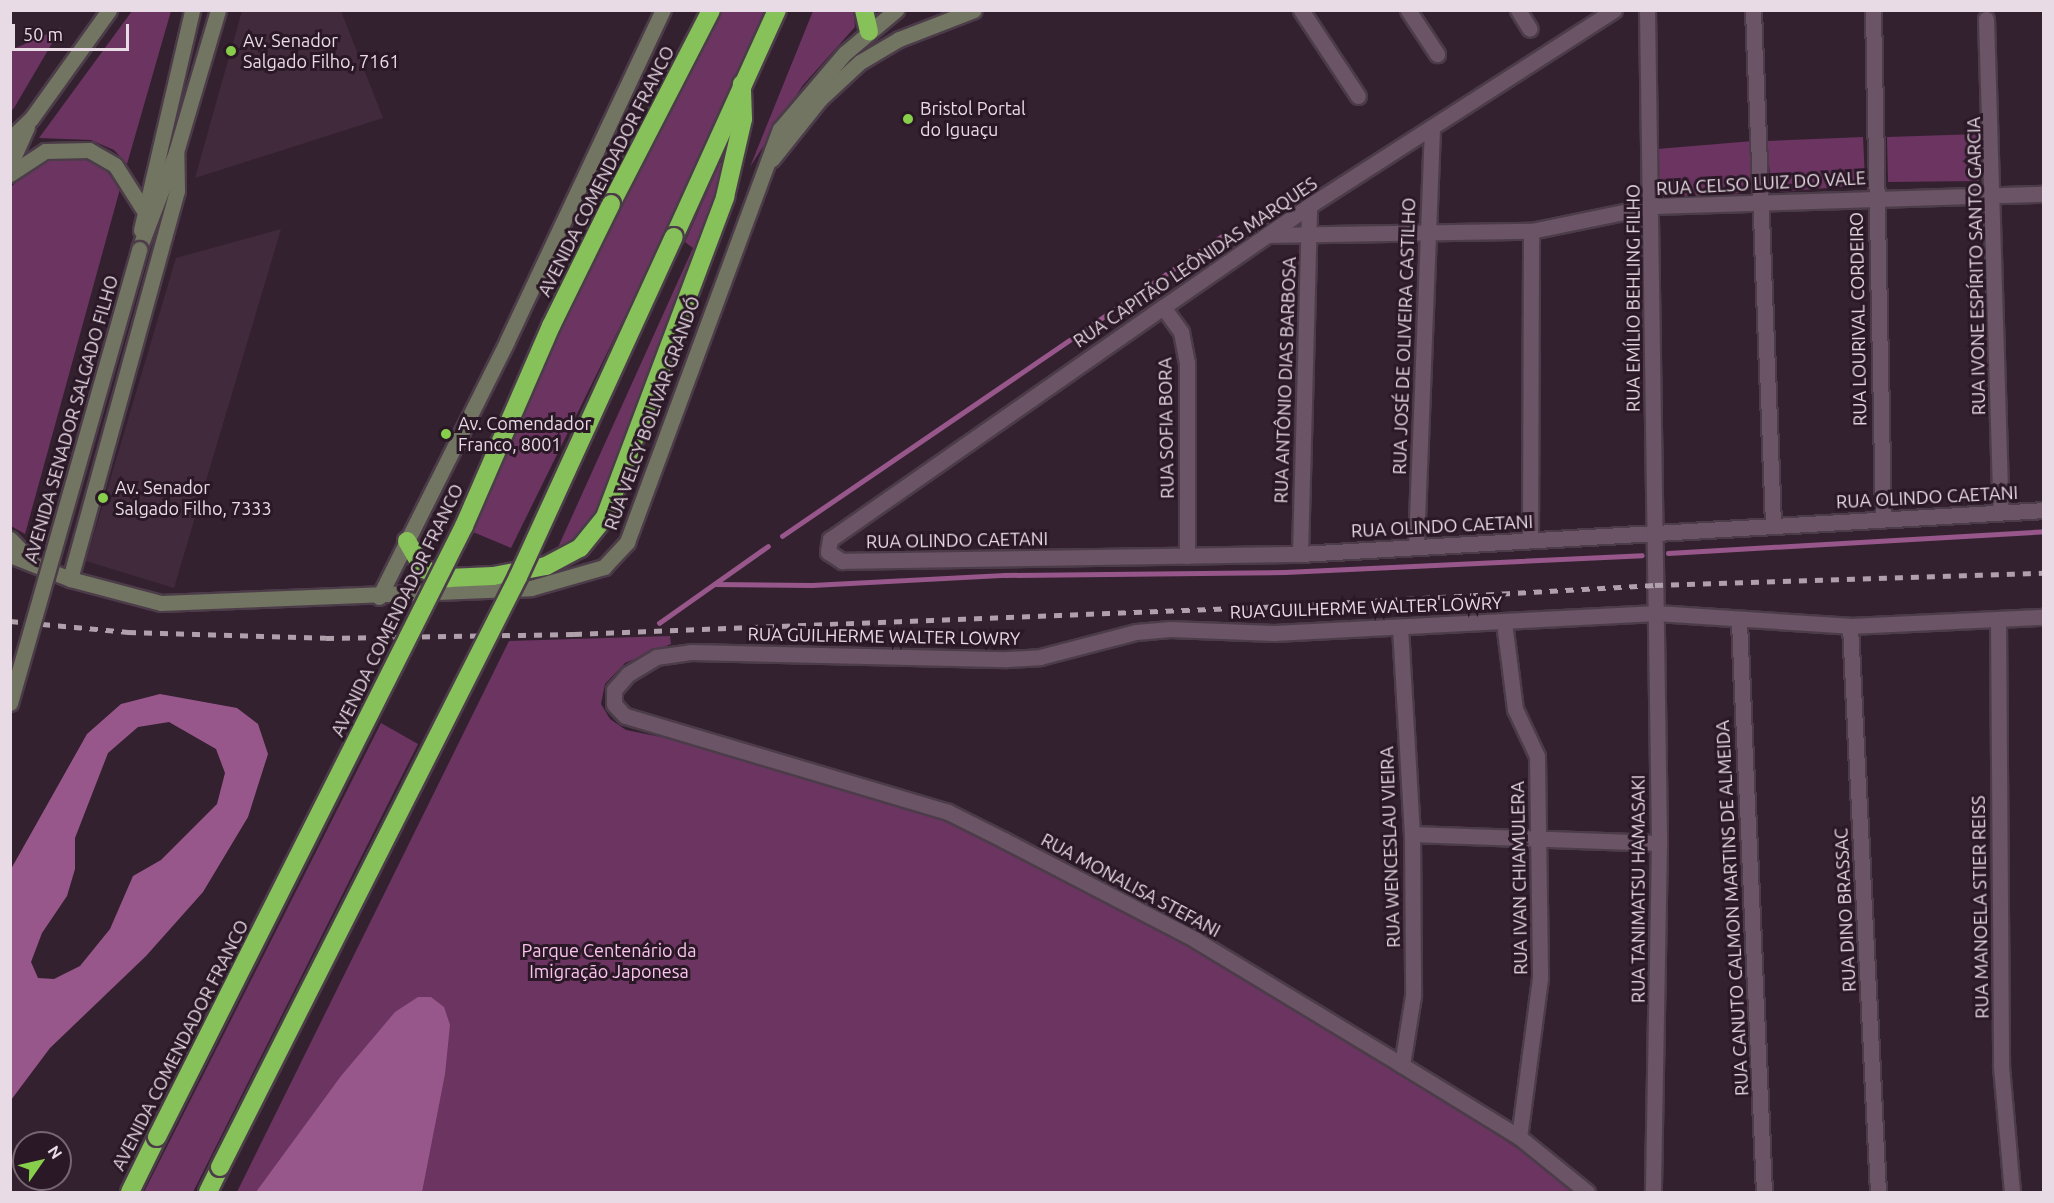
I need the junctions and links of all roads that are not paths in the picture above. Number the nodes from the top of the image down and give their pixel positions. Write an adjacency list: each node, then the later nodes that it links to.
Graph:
1 (109, 10): 23 (main road)
2 (192, 10): 36 (main road, AVENIDA SENADOR SALGADO FILHO)
3 (218, 10): 26 (main road, AVENIDA SENADOR SALGADO FILHO)
4 (663, 10): 50 (main road, AVENIDA COMENDADOR FRANCO)
5 (711, 10): 76 (highway, AVENIDA COMENDADOR FRANCO, bridge)
6 (777, 10): 21 (highway)
7 (864, 10): 19 (highway)
8 (896, 10): 19 (main road, RUA VELCY BOLIVAR GRANDÓ)
9 (974, 10): 27 (main road, RUA VELCY BOLIVAR GRANDÓ)
10 (1301, 10): 22 (street)
11 (1408, 10): 20 (street)
12 (1518, 10): 18 (street)
13 (1614, 10): 24 (street, RUA CAPITÃO LEÔNIDAS MARQUES)
14 (1647, 10): 35 (street, RUA EMÍLIO BEHLING FILHO)
15 (1753, 10): 33 (street)
16 (1873, 10): 32 (street, RUA LOURIVAL CORDEIRO)
17 (1986, 19): 31 (street, RUA IVONE ESPÍRITO SANTO GARCIA)
18 (1530, 29)
19 (869, 31): 27 (main road, RUA VELCY BOLIVAR GRANDÓ)
20 (1437, 54)
21 (741, 84): 50 (highway); 77 (highway, bridge)
22 (1358, 96)
23 (31, 119): 25 (main road); 28 (main road)
24 (1432, 129): 34 (street, RUA CAPITÃO LEÔNIDAS MARQUES); 38 (street, RUA JOSÉ DE OLIVEIRA CASTILHO)
25 (10, 139)
26 (177, 152): 41 (main road, AVENIDA SENADOR SALGADO FILHO); 58 (main road)
27 (770, 161): 60 (main road, RUA VELCY BOLIVAR GRANDÓ)
28 (10, 165)
29 (10, 174): 36 (main road)
30 (2043, 194): 31 (street, RUA CELSO LUIZ DO VALE)
31 (1994, 195): 32 (street, RUA CELSO LUIZ DO VALE); 44 (street, RUA IVONE ESPÍRITO SANTO GARCIA)
32 (1875, 197): 33 (street, RUA CELSO LUIZ DO VALE); 45 (street, RUA LOURIVAL CORDEIRO)
33 (1761, 200): 35 (street, RUA CELSO LUIZ DO VALE); 46 (street)
34 (1309, 206): 39 (street, RUA ANTÔNIO DIAS BARBOSA); 40 (street, RUA CAPITÃO LEÔNIDAS MARQUES)
35 (1653, 206): 37 (street, RUA CELSO LUIZ DO VALE); 47 (street, RUA EMÍLIO BEHLING FILHO)
36 (143, 208): 41 (main road, AVENIDA SENADOR SALGADO FILHO)
37 (1531, 231): 38 (street, RUA CELSO LUIZ DO VALE); 49 (street)
38 (1428, 232): 39 (street, RUA CELSO LUIZ DO VALE); 51 (street, RUA JOSÉ DE OLIVEIRA CASTILHO)
39 (1308, 234): 40 (street, RUA CELSO LUIZ DO VALE); 52 (street, RUA ANTÔNIO DIAS BARBOSA)
40 (1267, 235): 42 (street, RUA CAPITÃO LEÔNIDAS MARQUES)
41 (139, 249): 69 (main road, AVENIDA SENADOR SALGADO FILHO, bridge)
42 (1163, 307): 54 (street, RUA SOFIA BORA); 56 (street, RUA CAPITÃO LEÔNIDAS MARQUES)
43 (2043, 510): 44 (street, RUA OLINDO CAETANI)
44 (2001, 512): 45 (street, RUA OLINDO CAETANI)
45 (1883, 518): 46 (street, RUA OLINDO CAETANI)
46 (1773, 524): 47 (street, RUA OLINDO CAETANI)
47 (1654, 532): 49 (street, RUA OLINDO CAETANI); 59 (street, RUA EMÍLIO BEHLING FILHO)
48 (10, 539): 55 (main road, RUA VELCY BOLIVAR GRANDÓ)
49 (1530, 540): 51 (street, RUA OLINDO CAETANI)
50 (407, 541): 57 (main road, AVENIDA COMENDADOR FRANCO)
51 (1416, 545): 52 (street, RUA OLINDO CAETANI)
52 (1300, 554): 54 (street, RUA OLINDO CAETANI)
53 (10, 555): 55 (main road, RUA VELCY BOLIVAR GRANDÓ)
54 (1187, 556): 56 (street, RUA OLINDO CAETANI)
55 (31, 561): 58 (main road, RUA VELCY BOLIVAR GRANDÓ)
56 (842, 561)
57 (395, 564): 60 (main road, AVENIDA COMENDADOR FRANCO); 61 (main road, AVENIDA COMENDADOR FRANCO)
58 (70, 579): 61 (main road, RUA VELCY BOLIVAR GRANDÓ)
59 (1655, 585): 62 (street, RUA TANIMATSU HAMASAKI)
60 (408, 595): 61 (main road, RUA VELCY BOLIVAR GRANDÓ)
61 (379, 597)
62 (1656, 613): 65 (street, RUA GUILHERME WALTER LOWRY); 66 (street, RUA GUILHERME WALTER LOWRY); 73 (street, RUA TANIMATSU HAMASAKI)
63 (2043, 617): 64 (street, RUA GUILHERME WALTER LOWRY)
64 (1998, 620): 67 (street, RUA GUILHERME WALTER LOWRY); 82 (street, RUA MANOELA STIER REISS)
65 (1504, 622): 68 (street, RUA GUILHERME WALTER LOWRY); 72 (street, RUA IVAN CHIAMULERA)
66 (1739, 622): 67 (street, RUA GUILHERME WALTER LOWRY); 80 (street, RUA CANUTO CALMON MARTINS DE ALMEIDA)
67 (1850, 626): 81 (street, RUA DINO BRASSAC)
68 (1400, 627): 70 (street, RUA GUILHERME WALTER LOWRY); 71 (street, RUA WENCESLAU VIEIRA)
69 (10, 703)
70 (614, 704): 74 (street, RUA MONALISA STEFANI)
71 (1412, 834): 72 (street); 74 (street, RUA WENCESLAU VIEIRA)
72 (1538, 842): 73 (street); 75 (street, RUA IVAN CHIAMULERA)
73 (1659, 843): 79 (street, RUA TANIMATSU HAMASAKI)
74 (1402, 1065): 75 (street, RUA MONALISA STEFANI)
75 (1519, 1137): 78 (street, RUA MONALISA STEFANI)
76 (130, 1192)
77 (208, 1192)
78 (1587, 1192)
79 (1653, 1192)
80 (1764, 1192)
81 (1878, 1192)
82 (2012, 1192)

